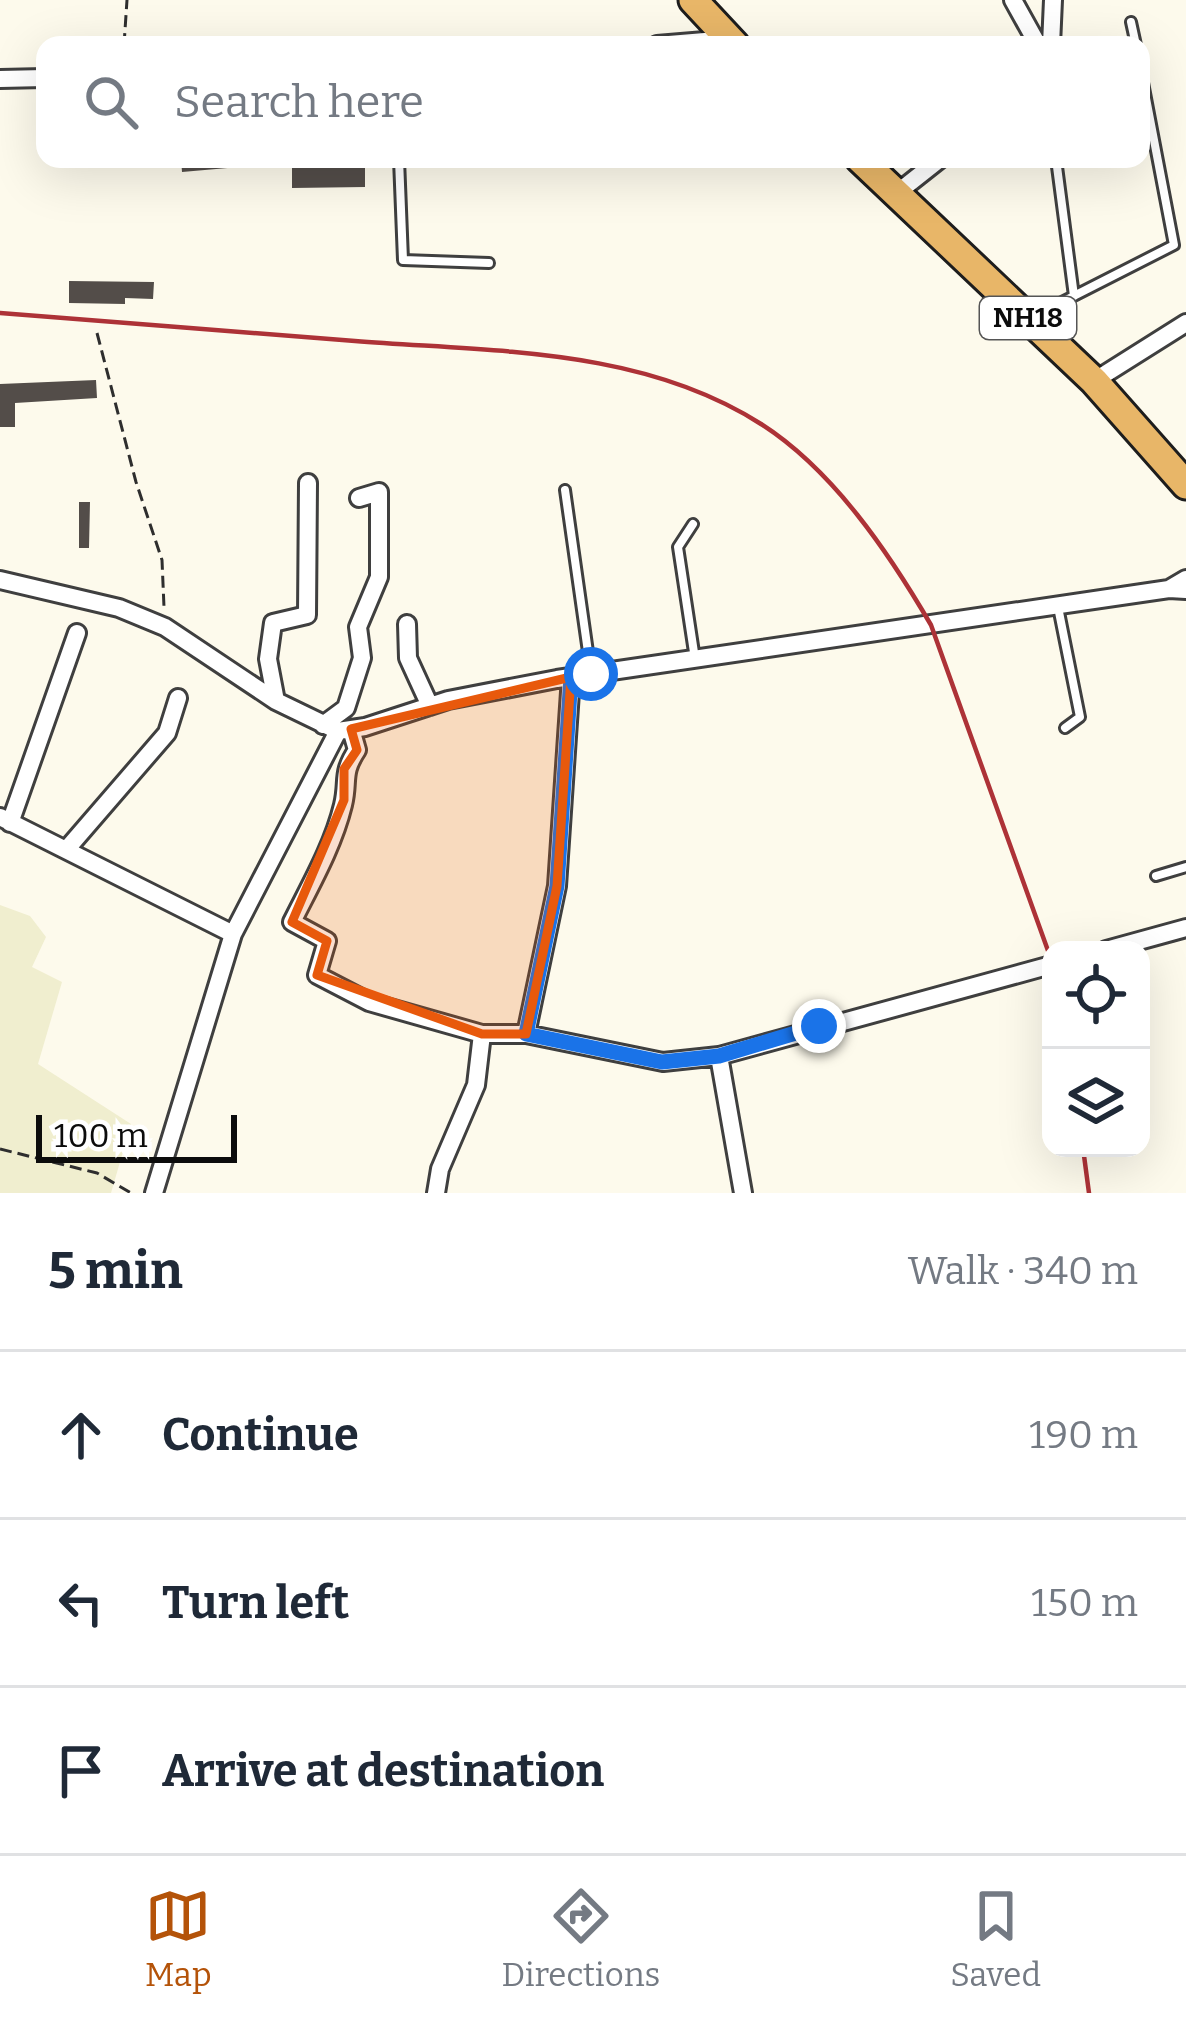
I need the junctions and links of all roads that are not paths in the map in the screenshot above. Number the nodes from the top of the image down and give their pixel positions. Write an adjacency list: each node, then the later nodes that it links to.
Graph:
1 (692, 0): 5 (highway)
2 (1012, 0): 6 (street)
3 (1053, 0): 7 (street)
4 (1131, 22): 8 (lane)
5 (726, 36)
6 (1033, 36)
7 (1051, 36)
8 (1134, 36)
9 (36, 78): 10 (street)
10 (0, 79)
11 (1150, 133): 18 (lane)
12 (399, 168): 17 (lane)
13 (870, 168): 16 (highway, NH18)
14 (929, 168): 16 (street)
15 (1057, 168): 18 (lane)
16 (897, 193): 20 (highway, NH18)
17 (489, 263)
18 (1074, 296): 20 (lane)
19 (1186, 323): 21 (street)
20 (1044, 333): 21 (highway, NH18)
21 (1094, 381): 23 (highway, NH18)
22 (308, 483): 36 (street)
23 (1186, 485)
24 (565, 490): 33 (lane)
25 (359, 498): 38 (street)
26 (693, 524): 32 (lane)
27 (0, 580): 36 (street)
28 (1180, 586): 29 (street)
29 (1058, 605): 32 (street); 39 (lane)
30 (407, 624): 37 (street)
31 (77, 633): 40 (street)
32 (695, 660): 33 (street)
33 (591, 674): 34 (street)
34 (571, 677): 37 (street); 49 (street)
35 (178, 698): 41 (street)
36 (276, 701): 38 (street)
37 (430, 706): 38 (street)
38 (337, 728): 45 (street); 48 (street)
39 (1066, 728)
40 (5, 820): 41 (street)
41 (65, 850): 45 (street)
42 (1186, 867): 43 (lane)
43 (1156, 876)
44 (1186, 928): 46 (street)
45 (233, 934): 51 (street)
46 (1139, 941)
47 (1042, 967): 50 (street)
48 (482, 1034): 49 (street); 52 (street)
49 (526, 1034): 50 (street)
50 (719, 1056): 53 (street)
51 (154, 1193)
52 (436, 1193)
53 (743, 1193)

